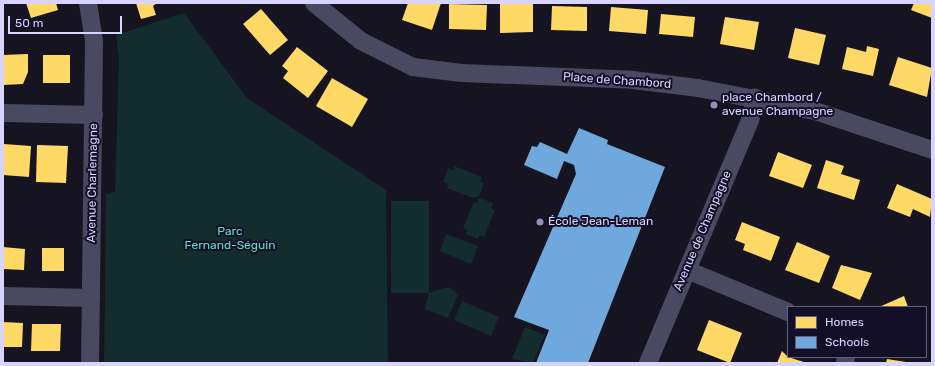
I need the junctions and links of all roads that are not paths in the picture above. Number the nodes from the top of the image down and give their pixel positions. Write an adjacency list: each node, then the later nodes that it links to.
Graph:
1 (88, 3): 5 (street, Avenue Charlemagne)
2 (314, 3): 3 (street, Place de Chambord)
3 (755, 98): 6 (street, Place de Chambord); 7 (street, Avenue de Champagne)
4 (3, 113): 5 (street)
5 (94, 115): 9 (street, Avenue Charlemagne)
6 (932, 150)
7 (687, 270): 10 (street); 12 (street, Avenue de Champagne)
8 (3, 296): 9 (street)
9 (91, 298): 11 (street, Avenue Charlemagne)
10 (787, 312)
11 (90, 363)
12 (648, 363)

